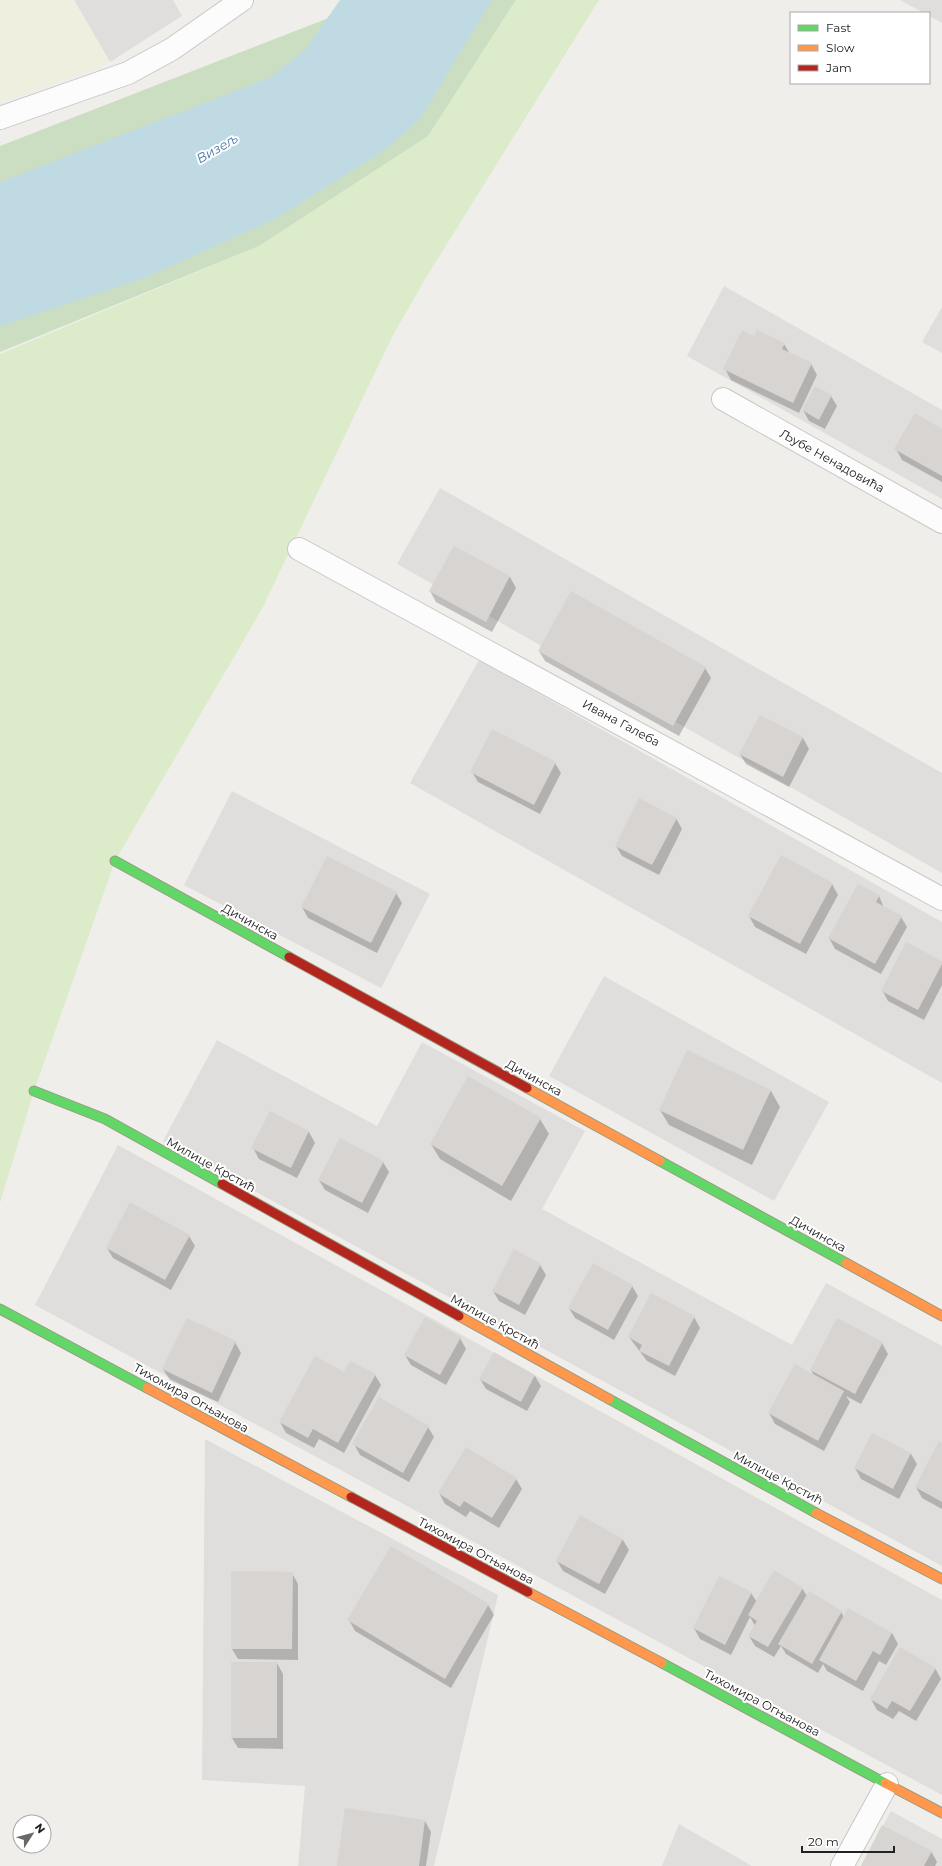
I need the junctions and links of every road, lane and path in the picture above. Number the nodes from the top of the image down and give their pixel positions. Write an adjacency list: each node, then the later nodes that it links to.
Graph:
1 (242, 0): 2 (street)
2 (0, 118)
3 (723, 400): 4 (street, Љубе Ненадовића)
4 (942, 522)
5 (299, 549): 7 (street, Ивана Галеба)
6 (115, 861): 10 (street, Дичинска)
7 (942, 899)
8 (34, 1091): 11 (street, Милице Крстић)
9 (0, 1309): 12 (street, Тихомира Огњанова)
10 (942, 1316)
11 (942, 1579)
12 (887, 1784): 13 (street, Тихомира Огњанова); 14 (street)
13 (942, 1813)
14 (842, 1866)

